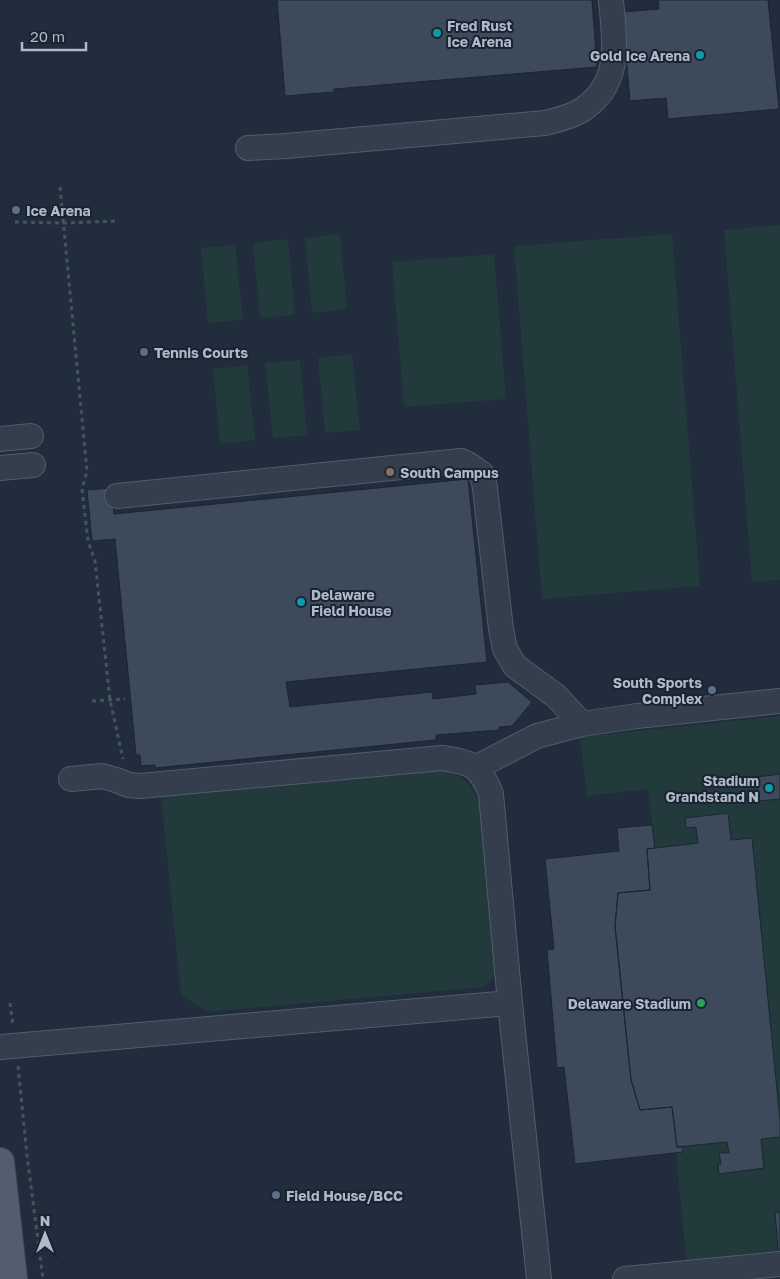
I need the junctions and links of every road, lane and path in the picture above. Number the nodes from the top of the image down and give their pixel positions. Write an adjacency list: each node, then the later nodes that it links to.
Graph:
1 (611, 0): 2 (street)
2 (248, 148)
3 (60, 187): 6 (path)
4 (118, 220): 6 (path)
5 (15, 222): 6 (path)
6 (64, 223): 13 (path)
7 (31, 436): 8 (street)
8 (0, 439)
9 (33, 466): 10 (street)
10 (0, 468)
11 (117, 496): 16 (street)
12 (125, 699): 13 (path)
13 (110, 700): 14 (path); 17 (path)
14 (92, 701)
15 (780, 701): 16 (street)
16 (582, 724): 18 (street)
17 (123, 759)
18 (475, 768): 19 (street); 20 (street)
19 (71, 778)
20 (510, 1002): 22 (street); 27 (street)
21 (10, 1003): 22 (path)
22 (8, 1046): 26 (path)
23 (0, 1162): 25 (main road)
24 (780, 1264): 28 (street)
25 (14, 1279)
26 (43, 1279)
27 (539, 1279)
28 (625, 1279)

